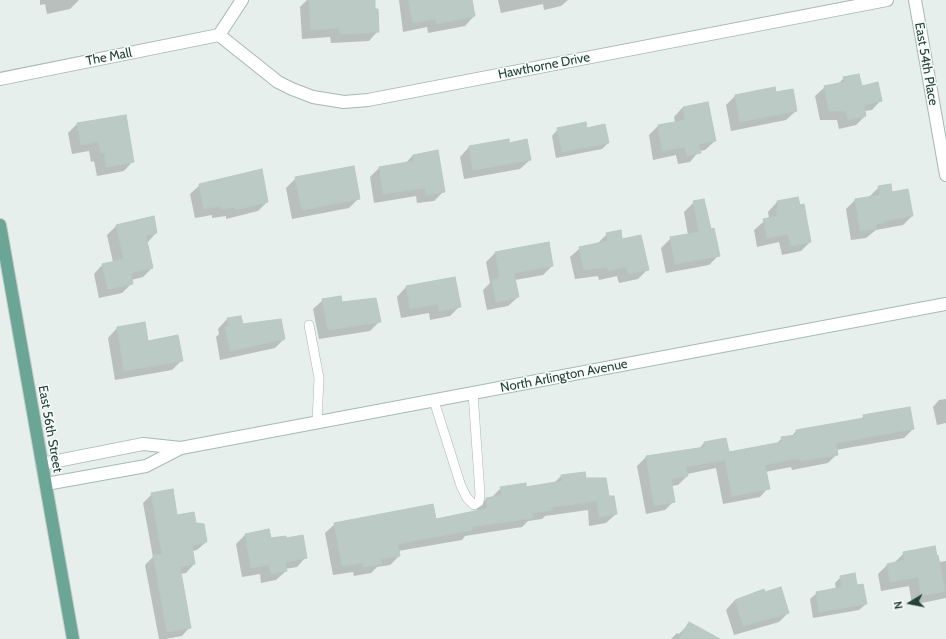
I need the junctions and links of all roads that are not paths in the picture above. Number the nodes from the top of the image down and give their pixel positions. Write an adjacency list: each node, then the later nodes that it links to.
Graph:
1 (242, 0): 4 (street)
2 (887, 0): 4 (street, Hawthorne Drive)
3 (915, 0): 6 (street, East 54th Place)
4 (219, 35): 5 (street, The Mall)
5 (0, 79)
6 (946, 175)
7 (0, 225): 14 (main road, East 56th Street)
8 (946, 304): 10 (street, North Arlington Avenue)
9 (309, 325): 12 (lane)
10 (473, 393): 11 (street, North Arlington Avenue); 11 (lane)
11 (434, 400): 12 (street, North Arlington Avenue)
12 (317, 422): 13 (street, North Arlington Avenue)
13 (181, 448): 14 (street, North Arlington Avenue); 15 (street, North Arlington Avenue)
14 (42, 464): 15 (main road, East 56th Street)
15 (46, 484): 16 (main road, East 56th Street)
16 (73, 639)

